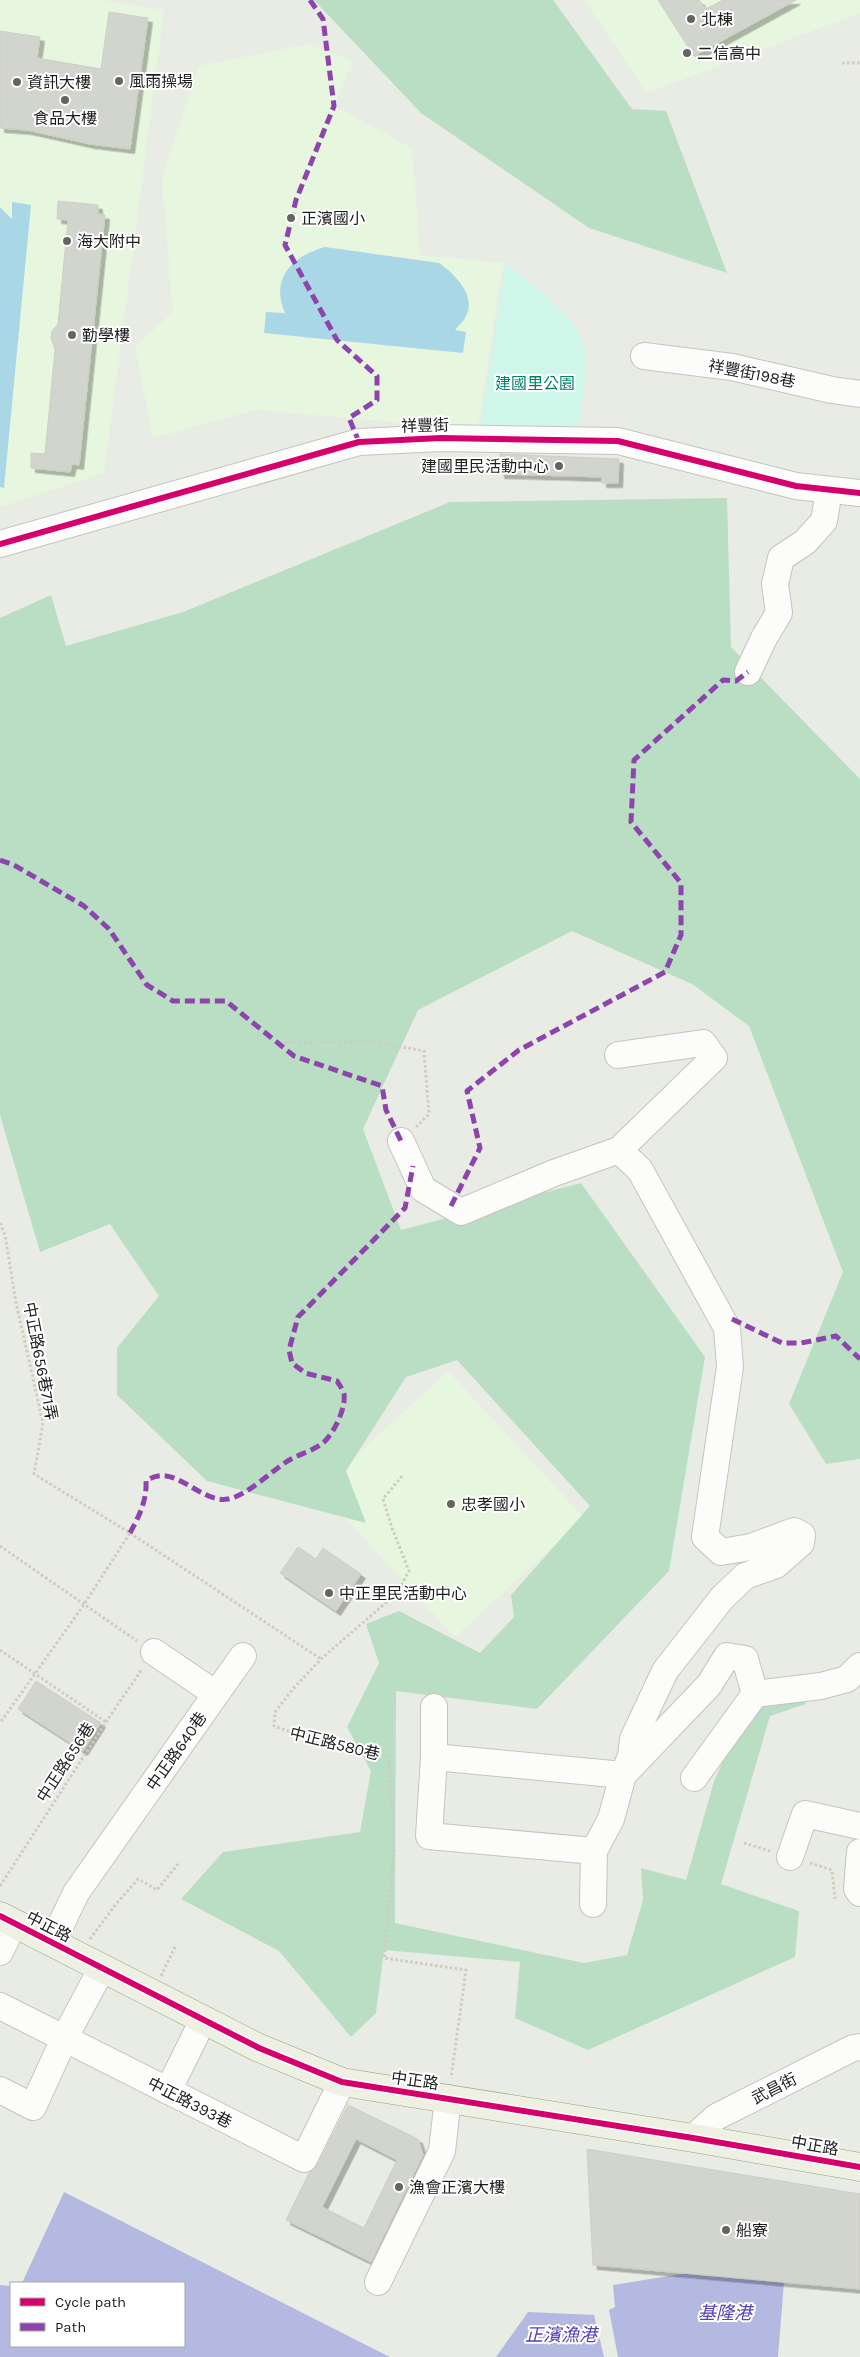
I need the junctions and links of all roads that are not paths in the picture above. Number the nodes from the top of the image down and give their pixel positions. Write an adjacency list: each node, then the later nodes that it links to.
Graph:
1 (644, 356): 2 (street, 祥豐街198巷)
2 (860, 394)
3 (829, 490): 4 (street, 祥豐街); 5 (street, 祥豐街); 6 (street)
4 (860, 493)
5 (0, 544)
6 (748, 672)
7 (618, 1055): 9 (street)
8 (401, 1141): 9 (street)
9 (619, 1150): 17 (street)
10 (154, 1652): 13 (street, 中正路640巷)
11 (243, 1656): 13 (street)
12 (860, 1666): 14 (street)
13 (216, 1694): 26 (street, 中正路640巷)
14 (756, 1694): 17 (street); 18 (street)
15 (434, 1707): 16 (street)
16 (434, 1757): 17 (street); 20 (street)
17 (623, 1776): 20 (street)
18 (694, 1778)
19 (860, 1826): 22 (street)
20 (594, 1851): 24 (street)
21 (860, 1852): 23 (street)
22 (790, 1858)
23 (860, 1893)
24 (593, 1904)
25 (7, 1920): 26 (main road, 中正路); 27 (street)
26 (52, 1943): 28 (main road, 中正路)
27 (0, 1952)
28 (102, 1968): 30 (main road, 中正路); 31 (street)
29 (0, 2006): 31 (street, 中正路393巷)
30 (203, 2020): 33 (main road, 中正路); 35 (street)
31 (64, 2038): 34 (street); 35 (street, 中正路393巷)
32 (860, 2047): 37 (street, 武昌街)
33 (342, 2082): 35 (street, 中正路393巷); 36 (main road, 中正路)
34 (0, 2090)
35 (168, 2091)
36 (448, 2098): 37 (main road, 中正路); 39 (street)
37 (693, 2138): 38 (main road, 中正路)
38 (860, 2167)
39 (378, 2282)

